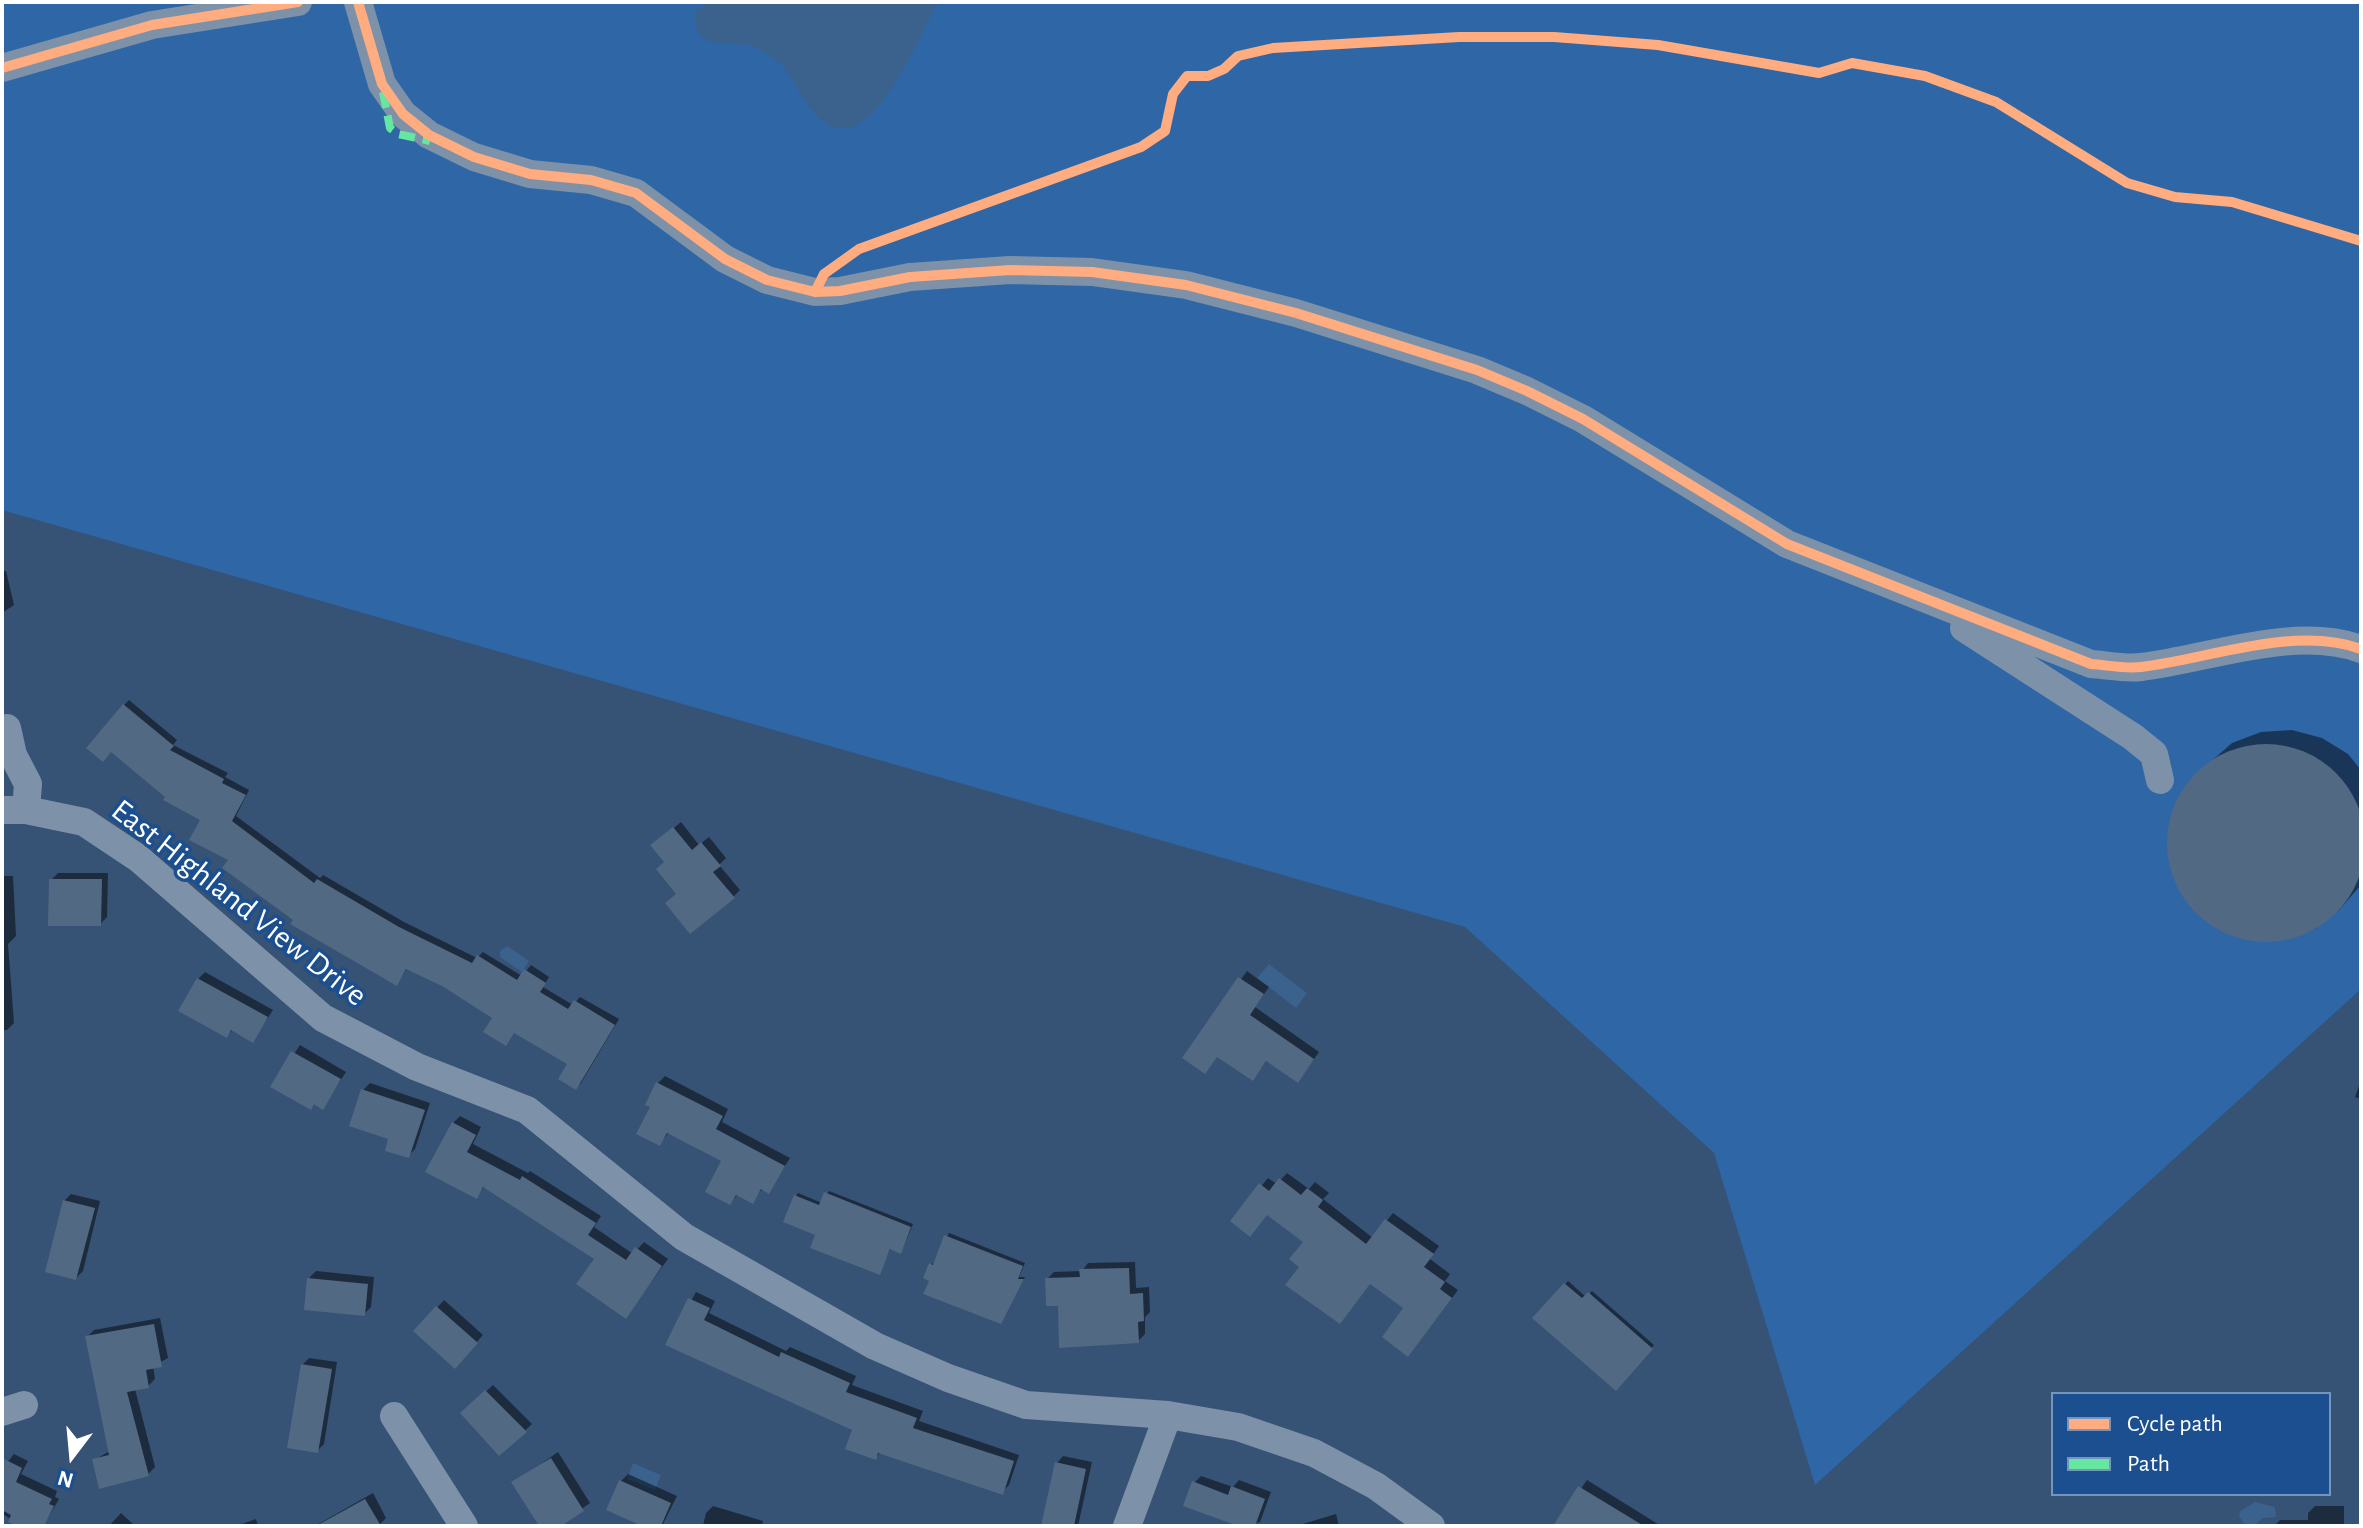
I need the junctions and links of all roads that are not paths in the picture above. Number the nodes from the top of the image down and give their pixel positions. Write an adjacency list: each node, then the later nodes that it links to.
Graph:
1 (298, 2): 3 (street)
2 (358, 2): 4 (street)
3 (2, 68)
4 (1925, 600): 5 (street); 7 (street)
5 (2361, 649)
6 (7, 728): 8 (street)
7 (2160, 780)
8 (14, 810): 9 (street, East Highland View Drive)
9 (1168, 1415): 11 (street, East Highland View Drive); 13 (street)
10 (394, 1416): 12 (street)
11 (1424, 1524)
12 (464, 1526)
13 (1127, 1526)

